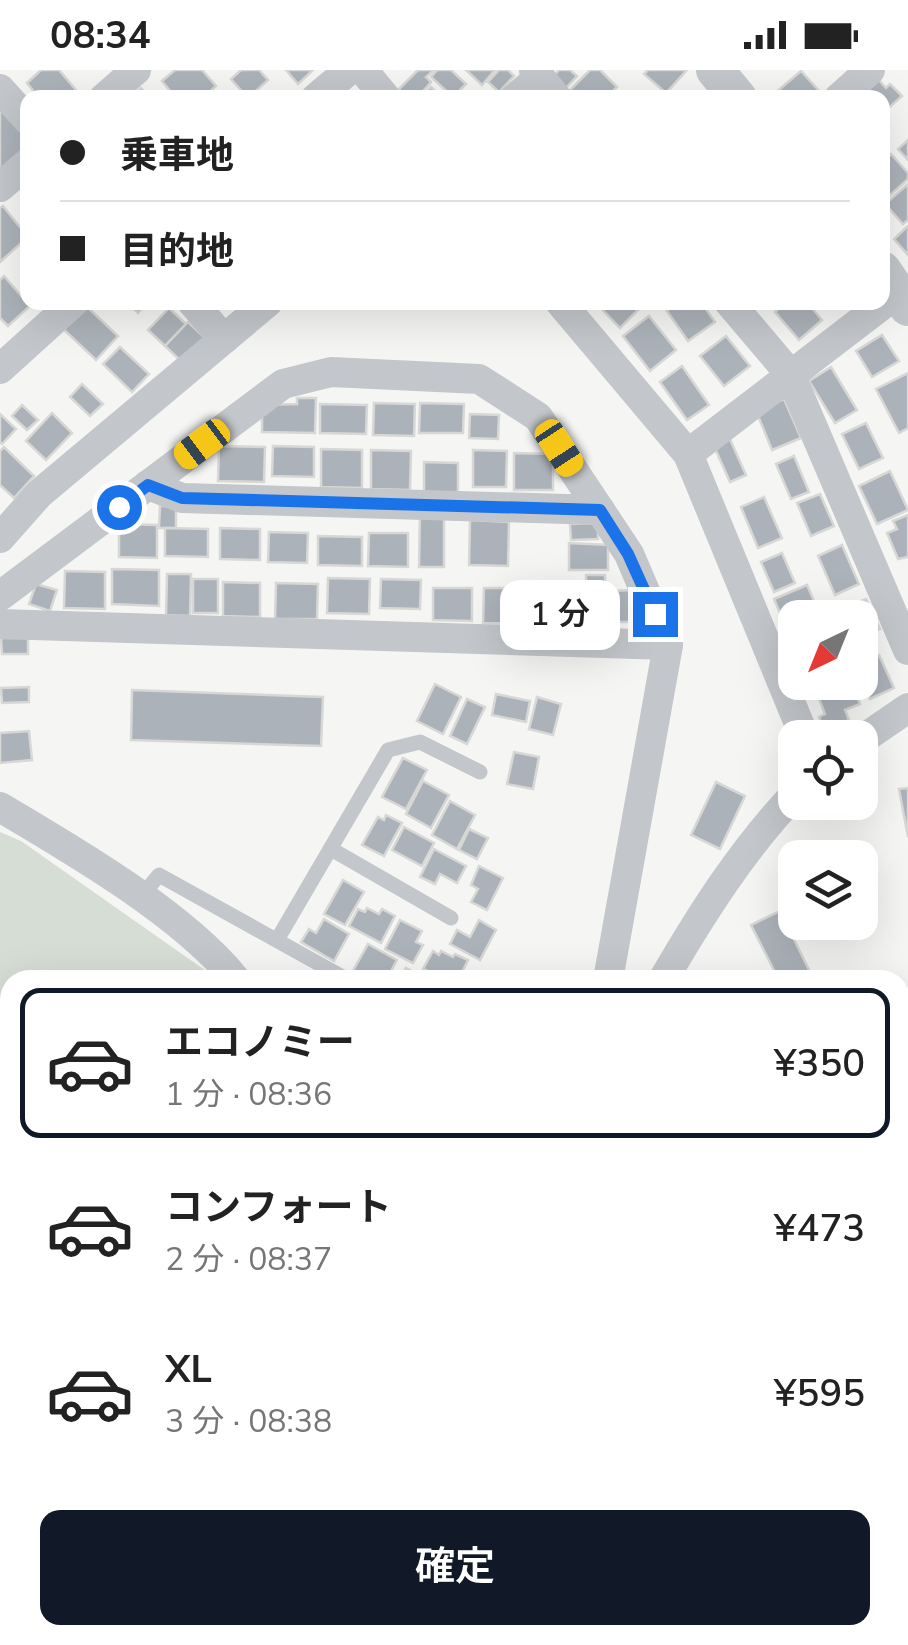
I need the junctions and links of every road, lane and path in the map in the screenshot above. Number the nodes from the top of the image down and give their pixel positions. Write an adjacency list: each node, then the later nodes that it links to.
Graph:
1 (136, 70): 7 (street)
2 (348, 70): 8 (street)
3 (363, 70): 9 (street)
4 (715, 70): 10 (street)
5 (870, 70): 11 (street)
6 (0, 89): 12 (street)
7 (113, 90)
8 (325, 90)
9 (379, 90)
10 (731, 90)
11 (848, 90)
12 (20, 111)
13 (20, 170): 14 (street)
14 (0, 187)
15 (65, 310): 22 (street)
16 (199, 310): 21 (street)
17 (258, 310): 21 (street)
18 (567, 310): 24 (street)
19 (737, 310): 23 (street)
20 (870, 310): 23 (street)
21 (224, 339): 27 (street)
22 (0, 369)
23 (790, 374): 24 (street); 31 (street)
24 (688, 454): 33 (street)
25 (148, 485): 26 (street); 26 (street); 28 (street)
26 (600, 510): 30 (street)
27 (0, 538)
28 (0, 596)
29 (0, 624): 30 (street)
30 (668, 644): 44 (street)
31 (908, 650)
32 (908, 708): 34 (street)
33 (798, 720)
34 (878, 728)
35 (480, 772): 38 (lane)
36 (0, 807): 39 (street)
37 (778, 813): 45 (street)
38 (330, 849): 40 (lane); 41 (lane)
39 (140, 898): 41 (lane); 42 (street)
40 (451, 918)
41 (277, 940): 43 (lane)
42 (228, 970)
43 (330, 970)
44 (610, 970)
45 (669, 970)

